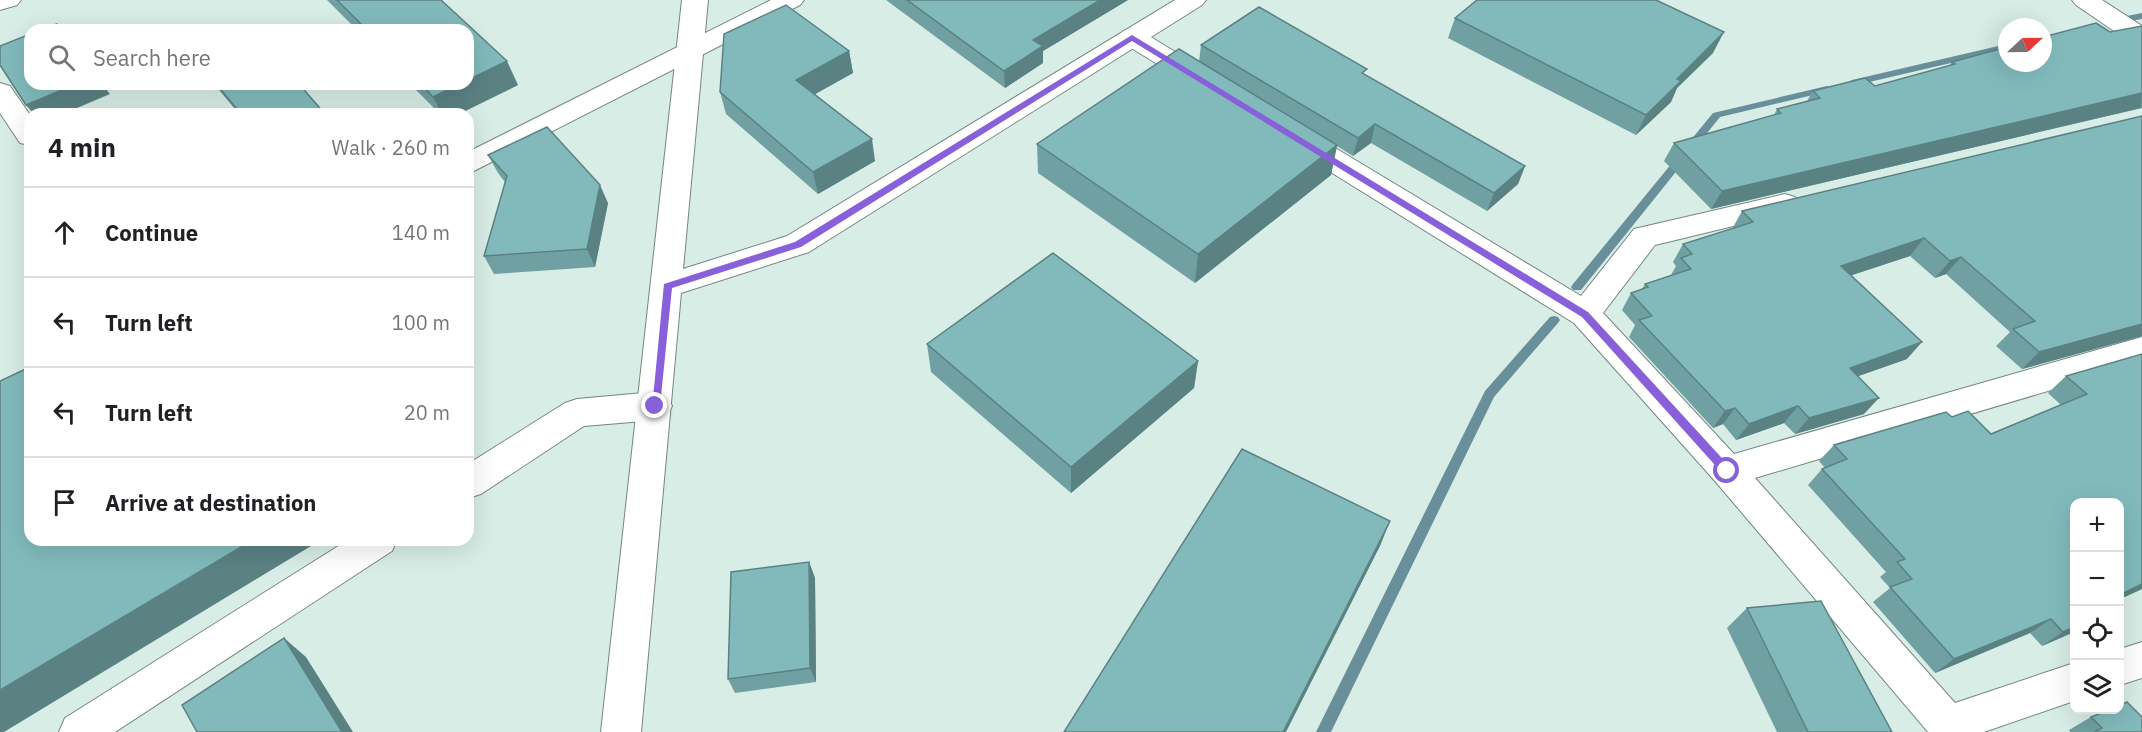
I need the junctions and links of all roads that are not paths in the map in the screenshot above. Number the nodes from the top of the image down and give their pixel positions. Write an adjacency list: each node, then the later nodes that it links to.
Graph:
1 (8, 0): 6 (street)
2 (695, 0): 9 (street)
3 (791, 0): 9 (street)
4 (1193, 0): 7 (street)
5 (2085, 0): 8 (street)
6 (0, 2)
7 (1132, 37): 11 (street); 16 (street)
8 (2142, 38)
9 (689, 52): 14 (street); 16 (street)
10 (0, 92): 13 (street)
11 (1233, 99)
12 (1273, 124): 17 (street)
13 (24, 127)
14 (474, 161)
15 (1807, 199): 17 (street)
16 (667, 286): 19 (street)
17 (1585, 314): 20 (street)
18 (2142, 350): 20 (street)
19 (655, 406): 21 (street); 28 (street)
20 (1727, 471): 26 (street)
21 (474, 479)
22 (370, 546): 27 (street)
23 (2142, 660): 24 (street)
24 (2124, 666)
25 (2070, 683): 26 (street)
26 (1951, 728)
27 (79, 732)
28 (621, 732)

